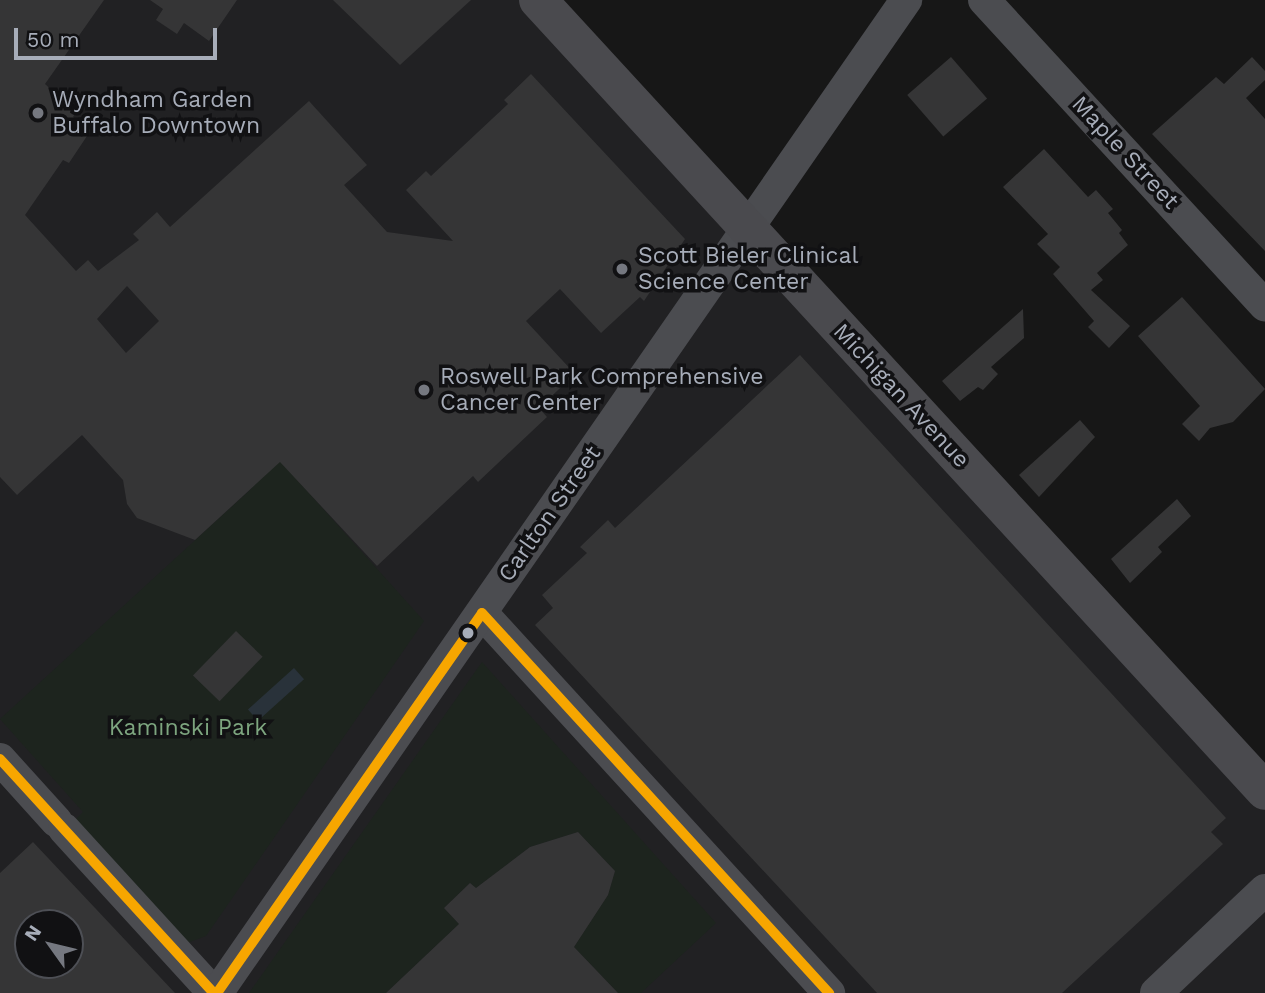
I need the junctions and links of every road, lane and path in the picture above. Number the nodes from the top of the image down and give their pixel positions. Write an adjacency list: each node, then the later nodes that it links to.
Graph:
1 (538, 0): 4 (street, Michigan Avenue)
2 (906, 0): 4 (street, Carlton Street)
3 (984, 0): 5 (street, Maple Street)
4 (749, 229): 6 (street, Carlton Street); 8 (street, Michigan Avenue)
5 (1265, 306)
6 (482, 613): 10 (street, Carlton Street); 11 (street)
7 (0, 759): 10 (street)
8 (1265, 791)
9 (1265, 890): 12 (street)
10 (216, 993)
11 (829, 993)
12 (1156, 993)

